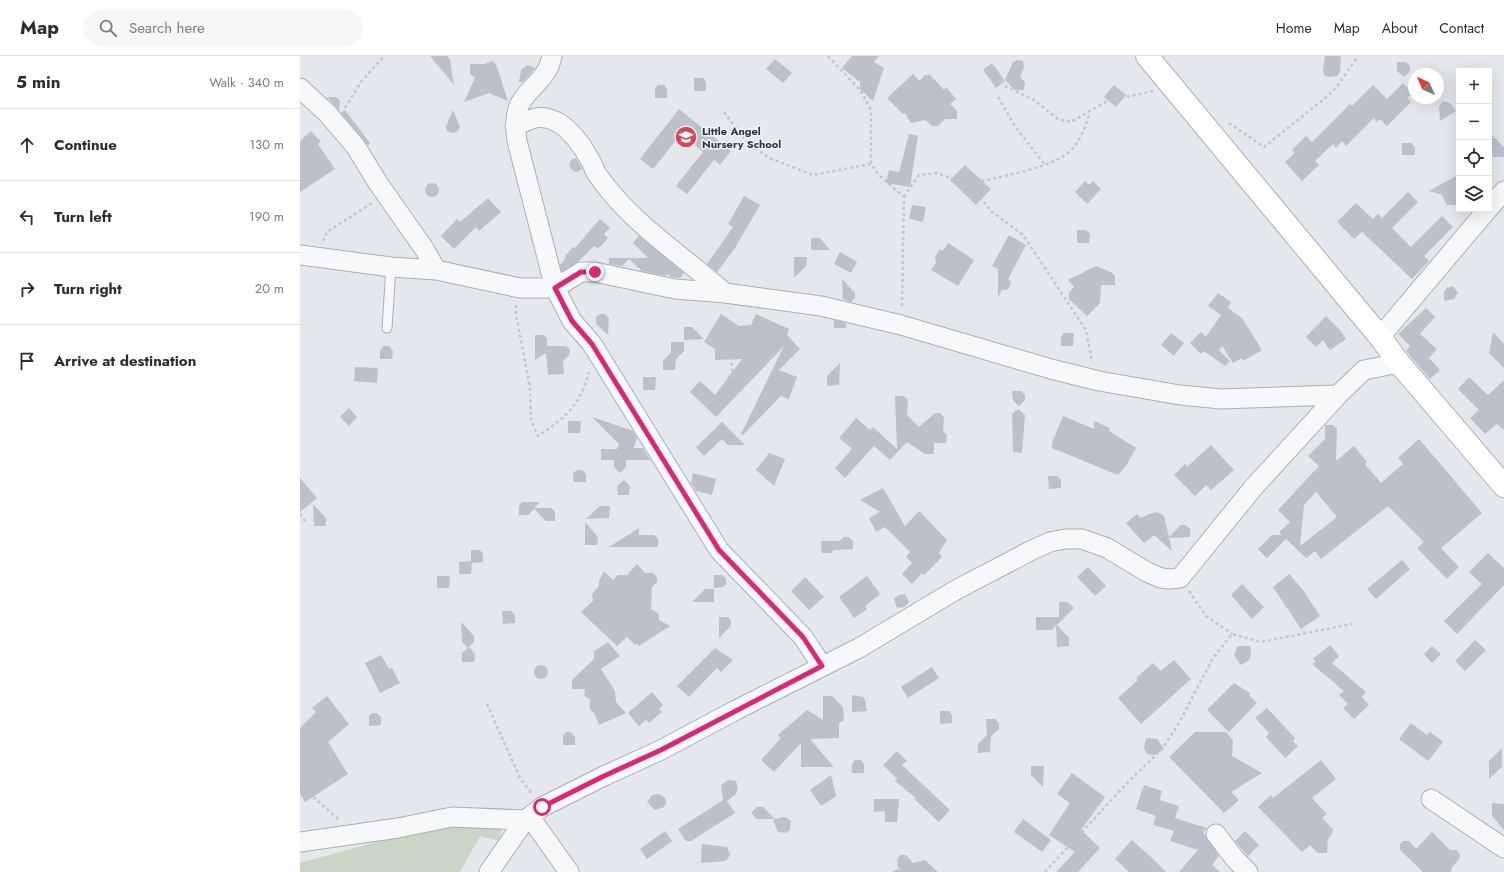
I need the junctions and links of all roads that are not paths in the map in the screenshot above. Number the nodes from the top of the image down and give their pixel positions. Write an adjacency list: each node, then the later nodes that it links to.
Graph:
1 (552, 56): 4 (street)
2 (1147, 56): 14 (street)
3 (300, 88): 10 (street)
4 (514, 126): 11 (street); 12 (street)
5 (1504, 191): 6 (street)
6 (1492, 205)
7 (1486, 212): 14 (street)
8 (308, 255): 9 (street)
9 (391, 267): 10 (street); 13 (lane)
10 (436, 270): 11 (street)
11 (555, 288): 12 (street); 18 (street)
12 (725, 293): 16 (street)
13 (387, 328)
14 (1380, 337): 15 (street)
15 (1399, 363): 16 (street); 17 (street)
16 (1338, 395): 18 (street)
17 (1504, 486)
18 (822, 666): 20 (street)
19 (1431, 799): 23 (street)
20 (532, 815): 22 (street); 24 (street); 25 (street)
21 (1216, 834): 26 (street)
22 (300, 842)
23 (1504, 848)
24 (489, 872)
25 (568, 872)
26 (1248, 872)

